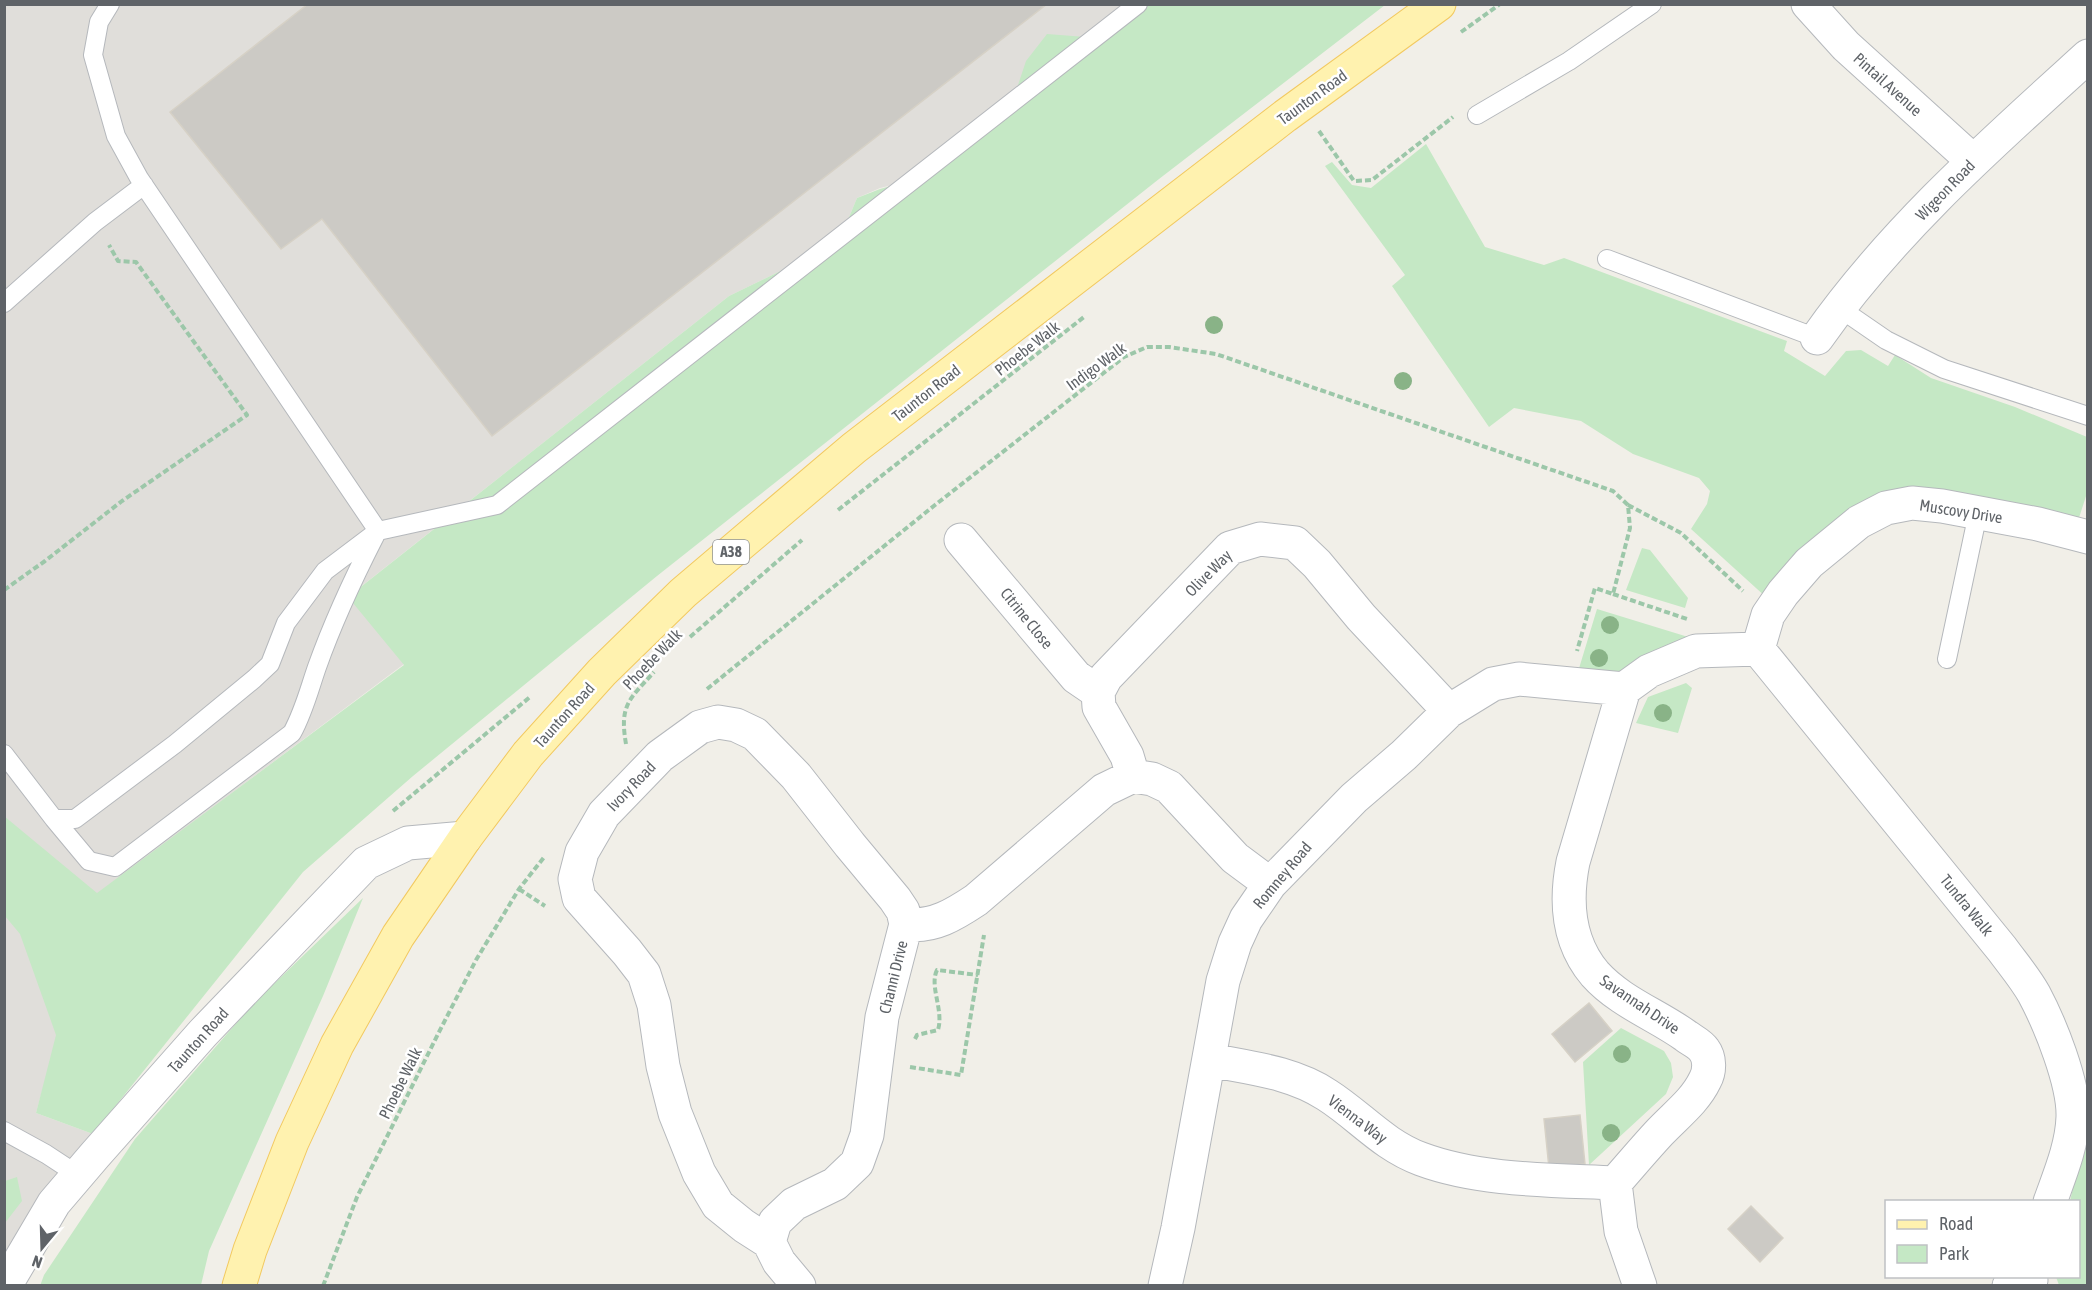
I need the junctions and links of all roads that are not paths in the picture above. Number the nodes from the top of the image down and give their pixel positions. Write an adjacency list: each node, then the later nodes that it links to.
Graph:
1 (110, 4): 9 (lane)
2 (1138, 4): 16 (lane)
3 (1439, 4): 27 (main road, Taunton Road / A38)
4 (1652, 4): 7 (lane)
5 (1808, 4): 8 (street, Pintail Avenue)
6 (2088, 56): 8 (street, Wigeon Road)
7 (1477, 115)
8 (1972, 161): 12 (street, Wigeon Road)
9 (144, 185): 11 (lane); 16 (lane)
10 (1607, 259): 13 (lane)
11 (4, 303)
12 (1838, 307): 13 (street, Wigeon Road); 14 (lane)
13 (1816, 338)
14 (2088, 416)
15 (1978, 513): 17 (street, Muscovy Drive); 19 (street, Muscovy Drive); 20 (lane)
16 (378, 531): 26 (lane); 26 (lane)
17 (2088, 537)
18 (961, 540): 22 (street, Citrine Close)
19 (1758, 649): 21 (street); 31 (street, Tundra Walk)
20 (1947, 659)
21 (1624, 688): 23 (street, Romney Road); 34 (street, Savannah Drive)
22 (1098, 692): 23 (street, Olive Way); 25 (street)
23 (1449, 711): 28 (street, Romney Road)
24 (4, 754): 26 (lane)
25 (1133, 776): 28 (street); 29 (street, Channi Drive)
26 (54, 819)
27 (465, 838): 33 (street, Taunton Road); 38 (main road, Taunton Road / A38)
28 (1270, 884): 30 (street, Romney Road)
29 (906, 924): 36 (street, Channi Drive); 36 (street, Ivory Road)
30 (1210, 1060): 34 (street, Vienna Way); 40 (street, Romney Road)
31 (2079, 1088): 35 (street, Tundra Walk)
32 (4, 1131): 33 (lane)
33 (78, 1175): 37 (street, Taunton Road)
34 (1615, 1183): 41 (street)
35 (2051, 1200)
36 (769, 1242): 39 (street)
37 (5, 1286)
38 (239, 1286)
39 (799, 1286)
40 (1165, 1286)
41 (1640, 1286)

